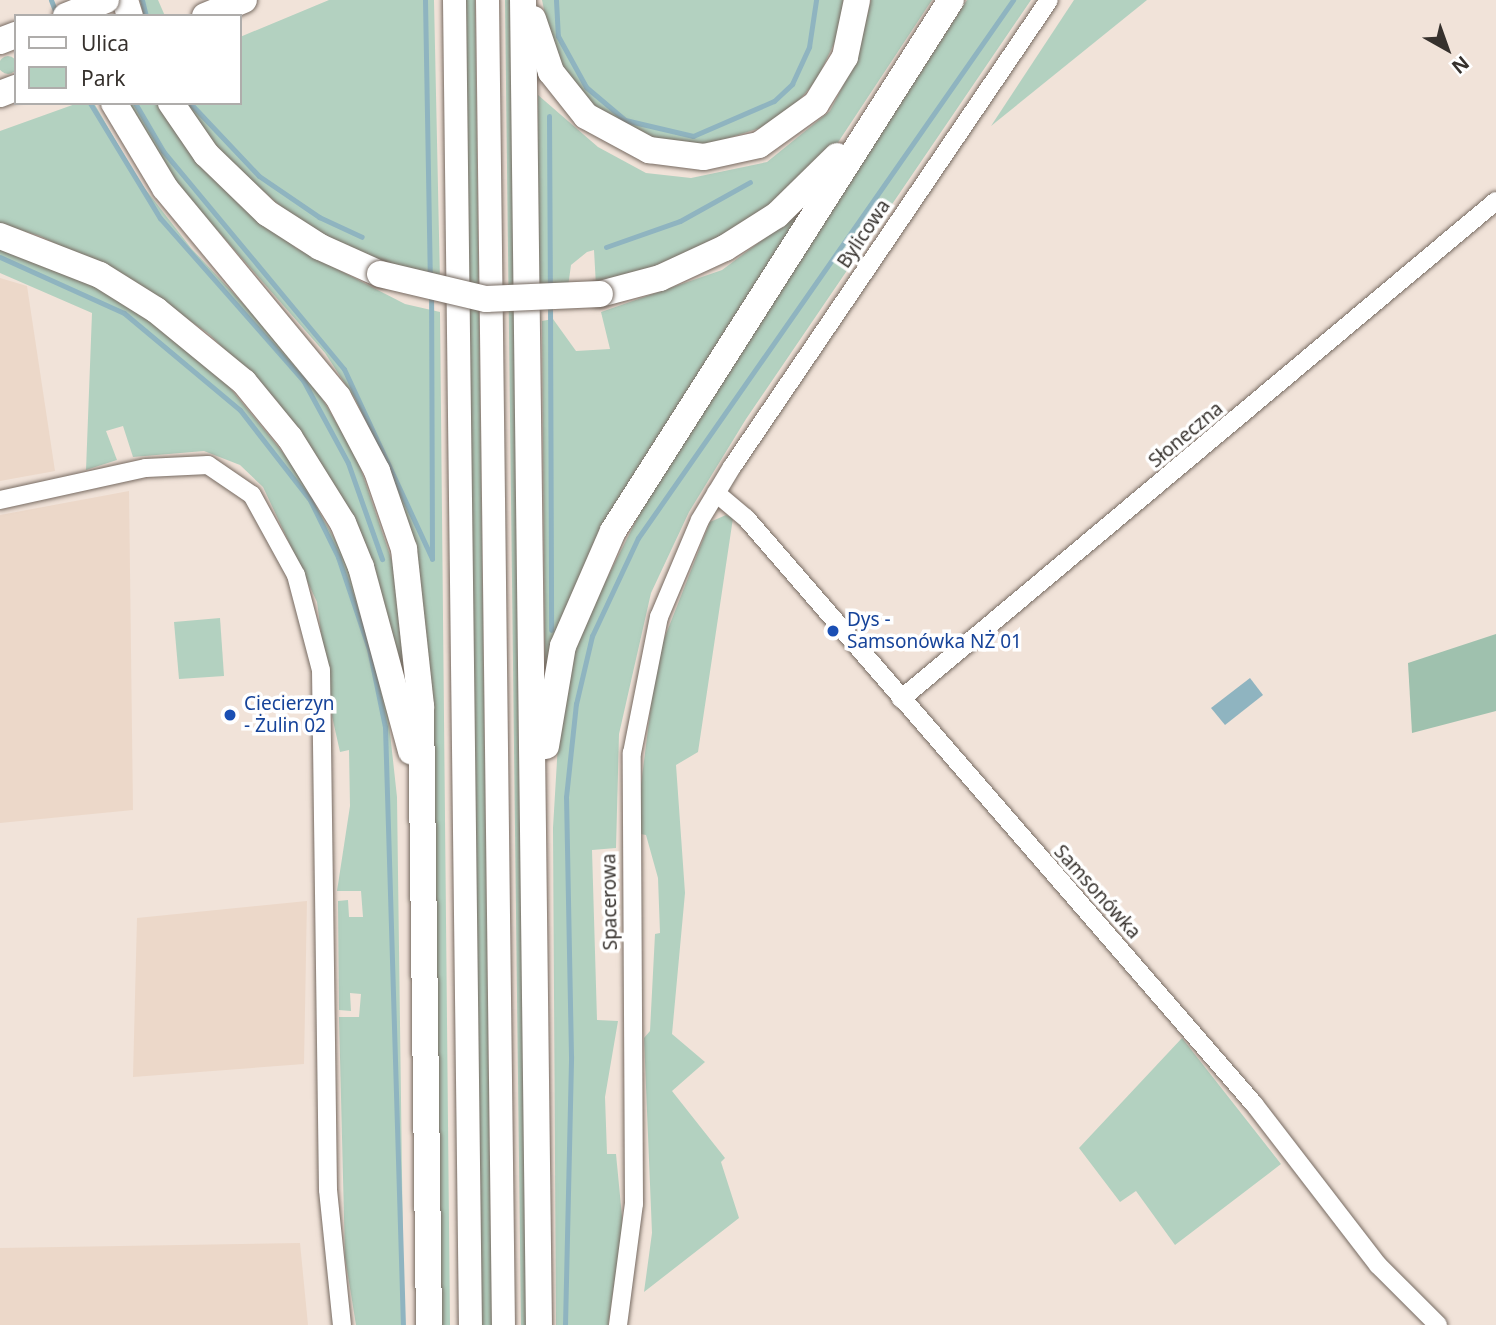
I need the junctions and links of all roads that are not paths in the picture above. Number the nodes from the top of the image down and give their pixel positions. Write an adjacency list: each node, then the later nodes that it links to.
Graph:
1 (106, 0): 10 (highway, bridge)
2 (244, 0): 11 (highway)
3 (454, 0): 24 (main road)
4 (487, 0): 25 (main road)
5 (523, 0): 21 (highway)
6 (529, 0): 7 (highway)
7 (857, 0)
8 (951, 0): 12 (highway)
9 (1049, 0): 17 (street, Bylicowa)
10 (71, 14)
11 (210, 14)
12 (910, 64): 14 (highway, bridge); 21 (highway)
13 (115, 105): 20 (highway)
14 (172, 105)
15 (1496, 201): 19 (street, Słoneczna)
16 (0, 236): 20 (highway)
17 (716, 493): 19 (street, Samsonówka); 27 (street, Spacerowa)
18 (0, 500): 22 (street)
19 (901, 699): 28 (street, Samsonówka)
20 (423, 799): 23 (highway)
21 (534, 842): 26 (highway)
22 (342, 1325)
23 (429, 1325)
24 (470, 1325)
25 (503, 1325)
26 (539, 1325)
27 (618, 1325)
28 (1438, 1325)

